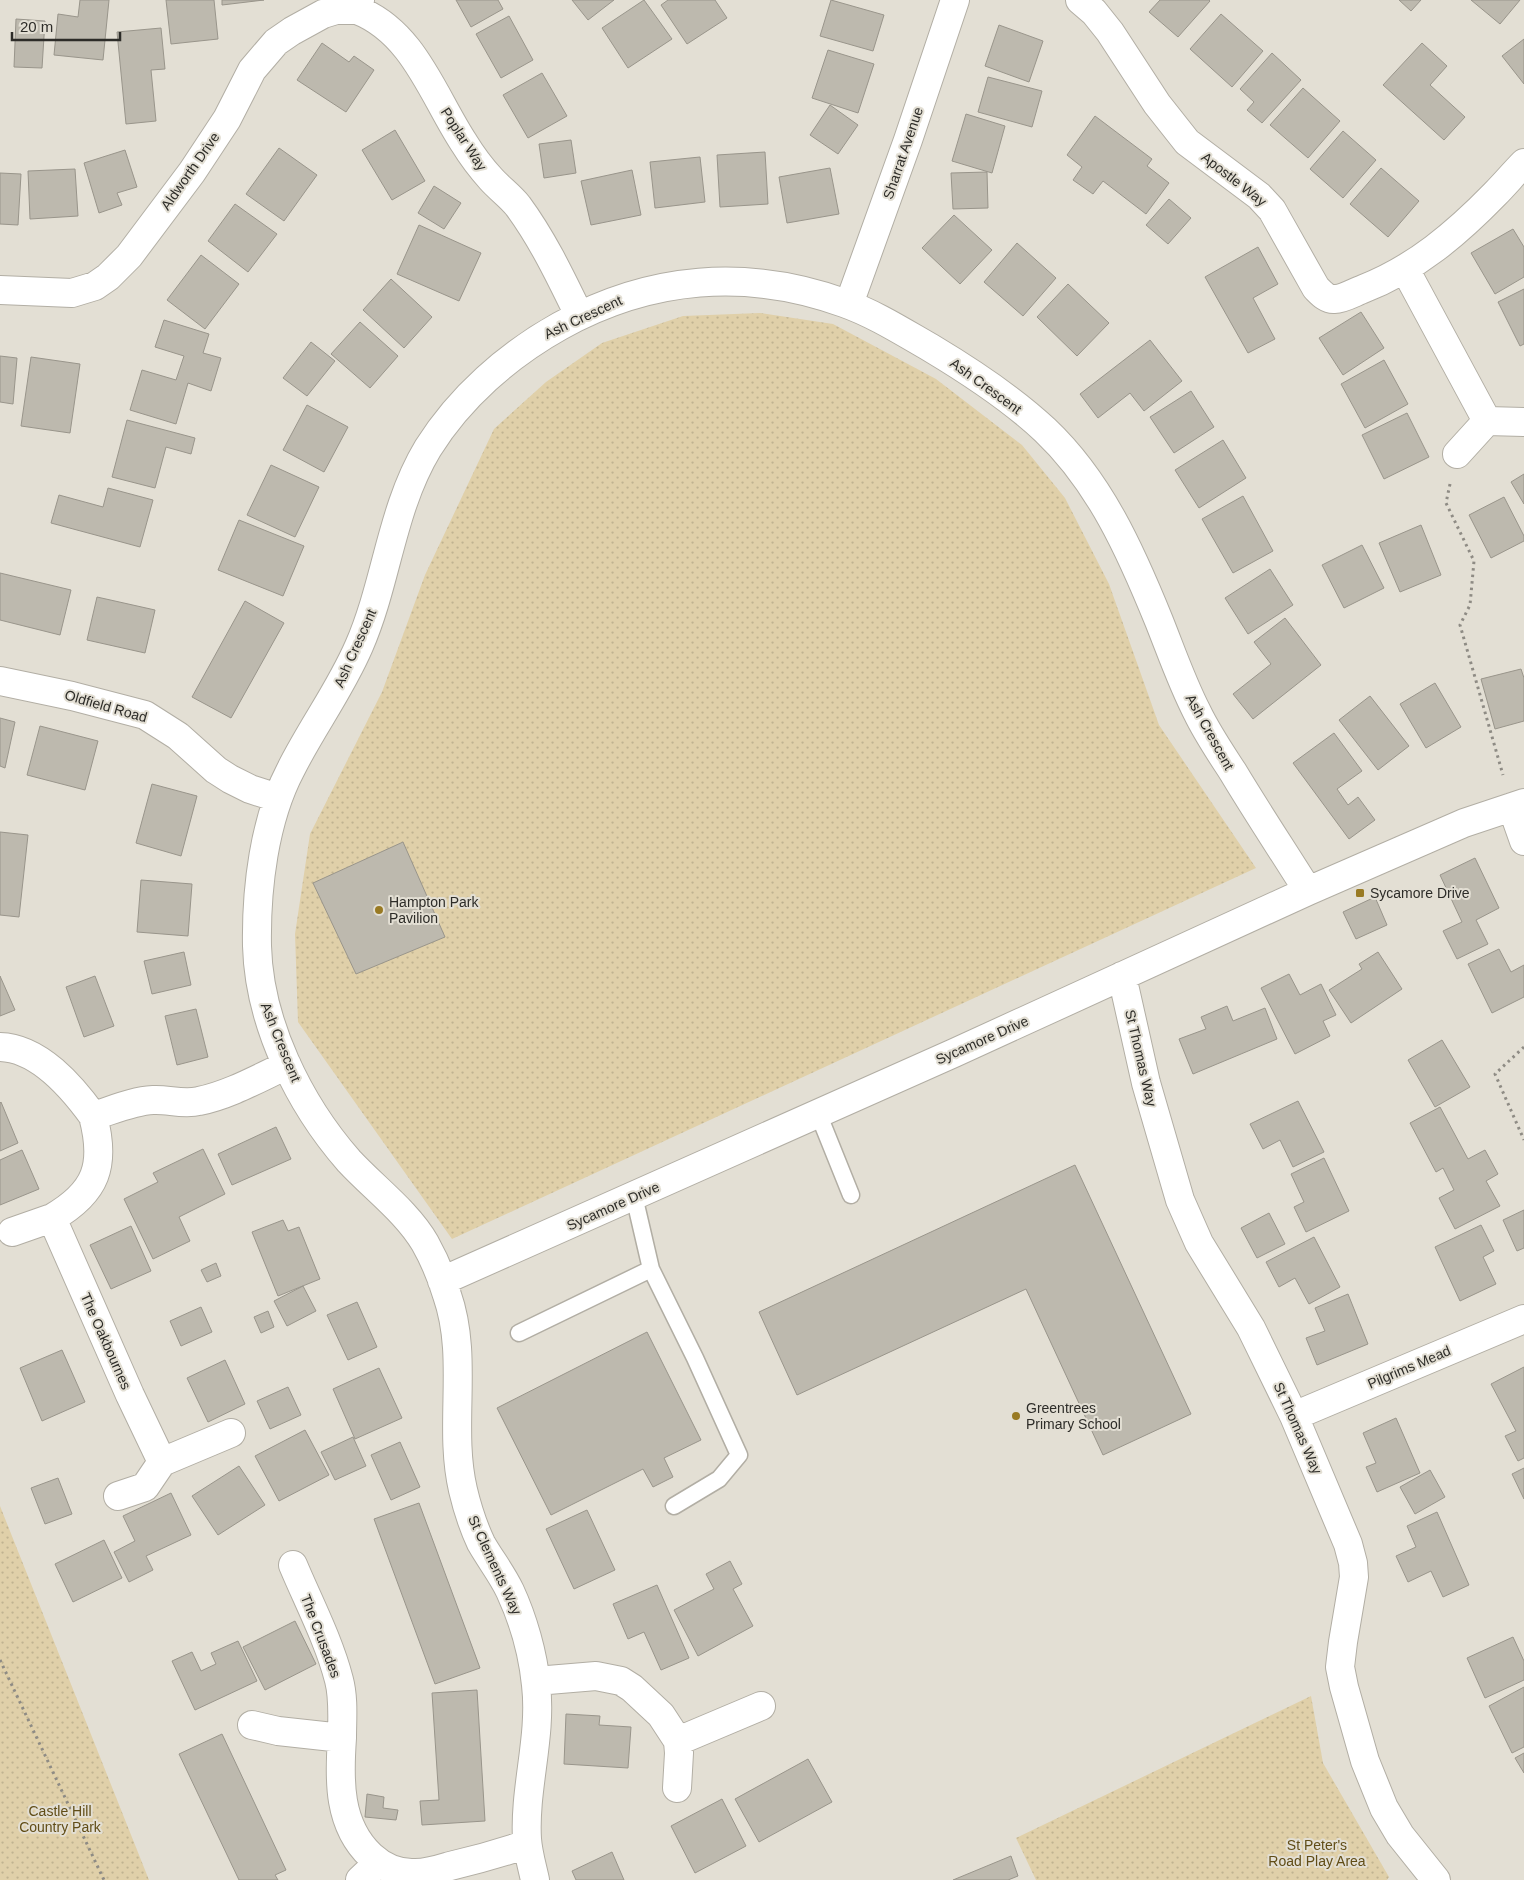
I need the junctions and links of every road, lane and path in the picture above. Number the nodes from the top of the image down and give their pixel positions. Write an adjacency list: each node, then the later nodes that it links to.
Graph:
1 (955, 0): 7 (street, Sharrat Avenue)
2 (1080, 0): 5 (street, Apostle Way)
3 (359, 5): 6 (street, Aldworth Drive); 8 (street, Poplar Way)
4 (1524, 163): 5 (street, Apostle Way)
5 (1405, 269): 9 (street)
6 (0, 290)
7 (849, 304): 8 (street, Ash Crescent); 16 (street, Ash Crescent)
8 (579, 315): 13 (street, Ash Crescent)
9 (1487, 421): 10 (street); 11 (street)
10 (1524, 422)
11 (1457, 454): 14 (path)
12 (0, 681): 13 (street, Oldfield Road)
13 (278, 798): 20 (street, Ash Crescent)
14 (1518, 805): 15 (street); 16 (street, Sycamore Drive)
15 (1524, 841)
16 (1308, 891): 17 (street, Sycamore Drive)
17 (1122, 976): 21 (street, Sycamore Drive); 32 (street, St Thomas Way)
18 (1524, 1047): 23 (path)
19 (0, 1048): 22 (street)
20 (287, 1065): 22 (street); 29 (street, Ash Crescent)
21 (818, 1113): 24 (street, Sycamore Drive); 25 (lane)
22 (93, 1116): 26 (street)
23 (1524, 1140)
24 (634, 1196): 28 (lane); 29 (street, Sycamore Drive)
25 (851, 1196)
26 (52, 1218): 27 (street); 34 (street, The Oakbournes)
27 (12, 1232)
28 (651, 1269): 31 (lane); 36 (lane)
29 (442, 1281): 39 (street, St Clements Way)
30 (1524, 1319): 32 (street, Pilgrims Mead)
31 (518, 1334)
32 (1294, 1416): 49 (street, St Thomas Way)
33 (231, 1433): 34 (street)
34 (162, 1462): 35 (street)
35 (118, 1496)
36 (674, 1506)
37 (293, 1565): 42 (street, The Crusades)
38 (0, 1660): 47 (path)
39 (536, 1681): 43 (street); 45 (street, St Clements Way)
40 (761, 1706): 43 (street)
41 (252, 1725): 42 (street)
42 (342, 1738): 46 (street, The Crusades)
43 (678, 1741): 44 (street)
44 (678, 1788)
45 (527, 1844): 46 (street, The Crusades); 48 (street, St Clements Way)
46 (369, 1872)
47 (104, 1880)
48 (536, 1880)
49 (1436, 1880)

